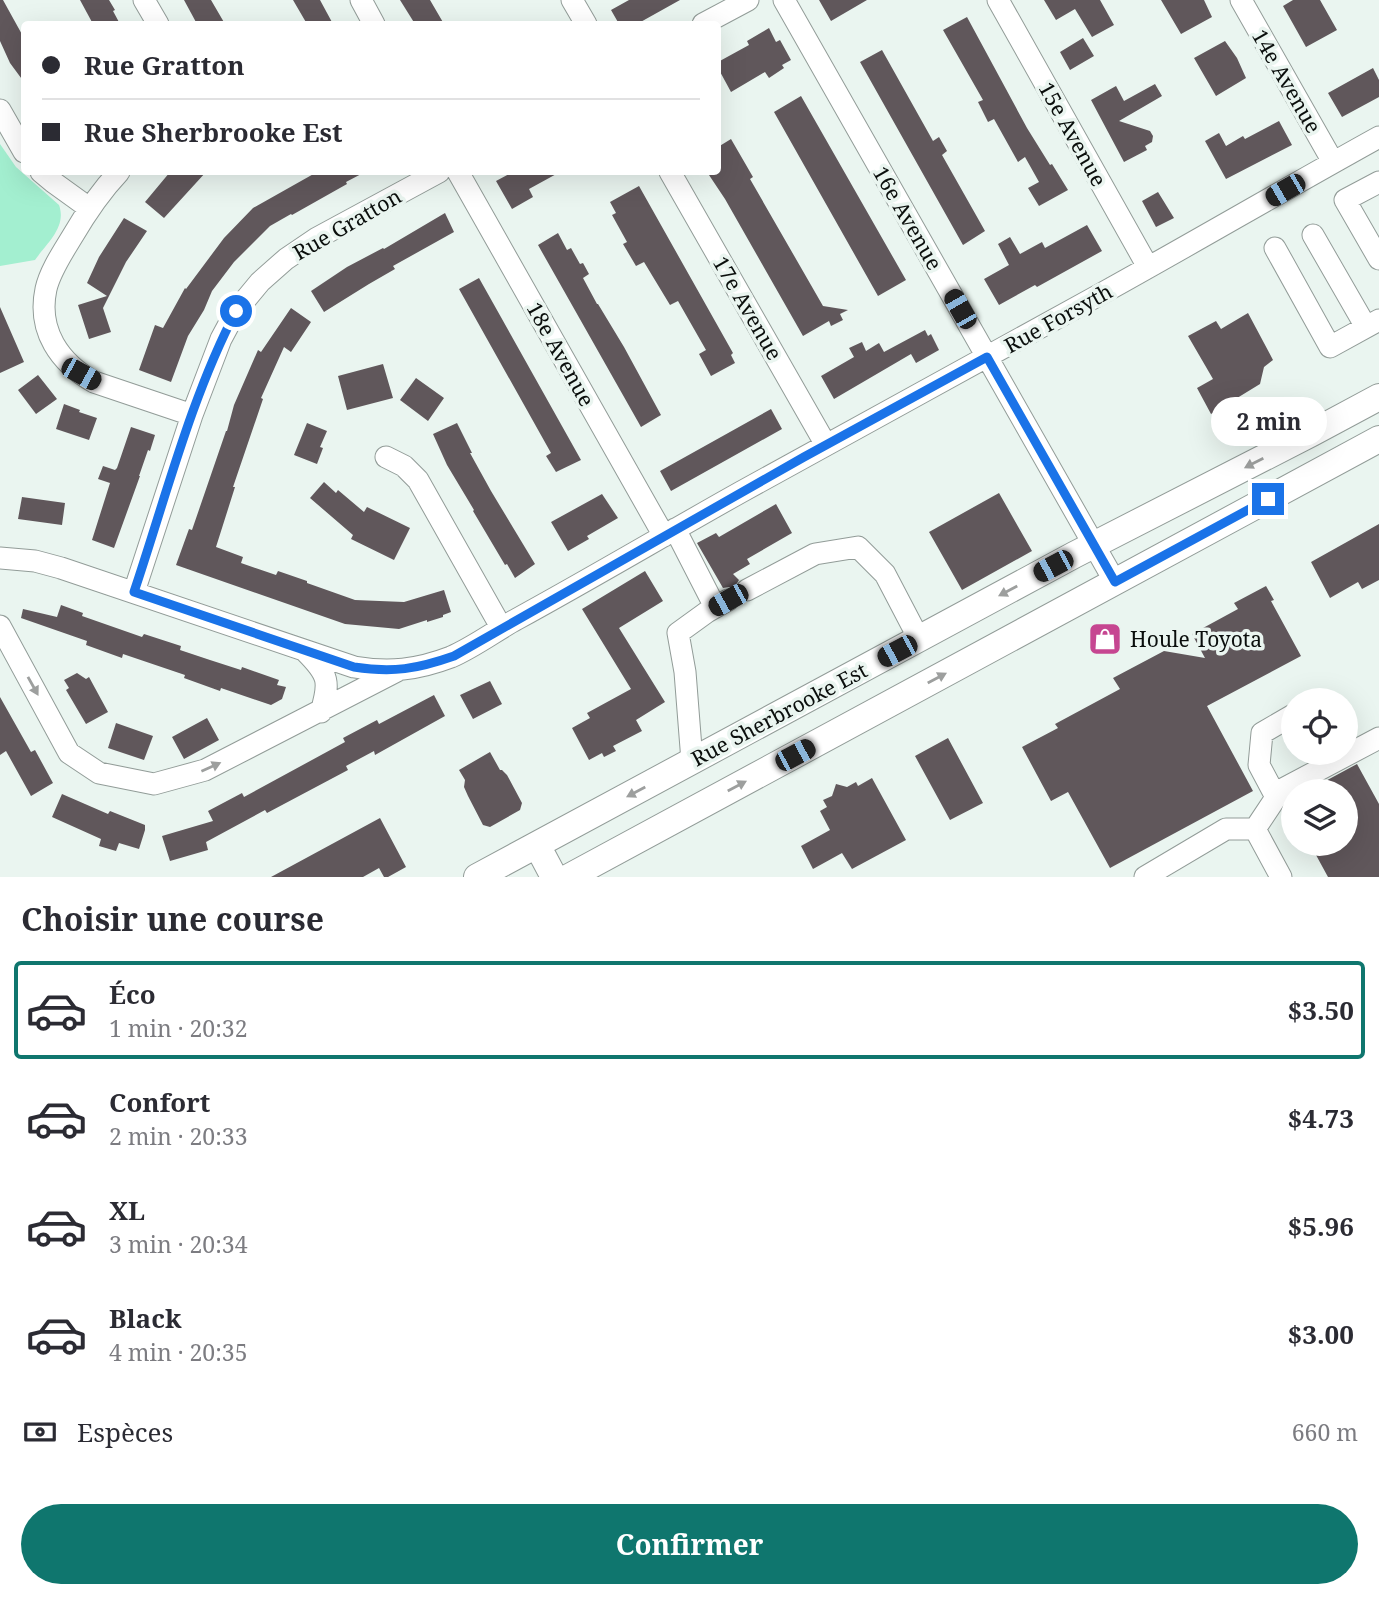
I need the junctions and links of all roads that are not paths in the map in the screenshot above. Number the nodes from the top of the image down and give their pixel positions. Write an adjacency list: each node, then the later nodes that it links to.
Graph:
1 (144, 0): 8 (street)
2 (360, 0): 9 (street)
3 (572, 0): 10 (street)
4 (748, 0): 11 (street)
5 (784, 0): 28 (street, 16e Avenue)
6 (998, 0): 26 (street, 15e Avenue)
7 (1241, 0): 15 (street, 14e Avenue)
8 (156, 21)
9 (372, 21)
10 (584, 21)
11 (709, 21)
12 (0, 110): 14 (street)
13 (1379, 137): 15 (street, Rue Forsyth)
14 (21, 147)
15 (1333, 162): 26 (street, Rue Forsyth)
16 (45, 175): 22 (street)
17 (116, 175): 22 (street)
18 (433, 175): 30 (street, Rue Gratton)
19 (460, 175): 38 (street, 18e Avenue)
20 (672, 175): 33 (street, 17e Avenue)
21 (1379, 182): 25 (street)
22 (89, 208): 30 (street)
23 (1313, 235): 27 (street)
24 (1275, 248): 27 (street)
25 (1379, 259)
26 (1148, 267): 28 (street, Rue Forsyth)
27 (1373, 323)
28 (987, 357): 33 (street, Rue Forsyth); 39 (street, 16e Avenue)
29 (1379, 397): 31 (main road, Rue Sherbrooke Est)
30 (192, 415): 43 (street, Rue Gratton)
31 (1312, 433): 35 (main road); 36 (main road, Rue Sherbrooke Est, one-way to 36)
32 (1379, 439): 35 (main road, Rue Sherbrooke Est)
33 (825, 445): 38 (street, Rue Forsyth)
34 (386, 457): 45 (street)
35 (1329, 466): 37 (main road, Rue Sherbrooke Est)
36 (1208, 486): 37 (main road); 39 (main road, Rue Sherbrooke Est)
37 (1227, 522): 41 (main road, Rue Sherbrooke Est)
38 (669, 532): 45 (street, Rue Forsyth); 52 (street, 18e Avenue)
39 (1094, 545): 41 (street, 16e Avenue); 46 (main road, Rue Sherbrooke Est, one-way to 46)
40 (0, 558): 43 (street, Rue Forsyth)
41 (1115, 582): 54 (main road, Rue Sherbrooke Est, one-way to 41)
42 (747, 590): 46 (street)
43 (134, 592): 47 (street, Rue Forsyth)
44 (0, 626): 49 (street, one-way to 49)
45 (501, 627): 48 (street, Rue Forsyth)
46 (919, 639): 52 (main road, Rue Sherbrooke Est)
47 (305, 651): 48 (street, Rue Forsyth); 49 (street)
48 (400, 670): 49 (street)
49 (321, 712)
50 (1281, 722): 53 (street)
51 (1379, 738): 53 (street)
52 (684, 765): 54 (main road); 56 (main road, Rue Sherbrooke Est, one-way to 56)
53 (1276, 797): 55 (street)
54 (697, 808): 59 (main road, Rue Sherbrooke Est)
55 (1255, 829): 60 (street); 61 (street)
56 (537, 845): 57 (main road, Rue Sherbrooke Est); 58 (main road)
57 (477, 877)
58 (554, 877)
59 (569, 877)
60 (1145, 877)
61 (1281, 877)

